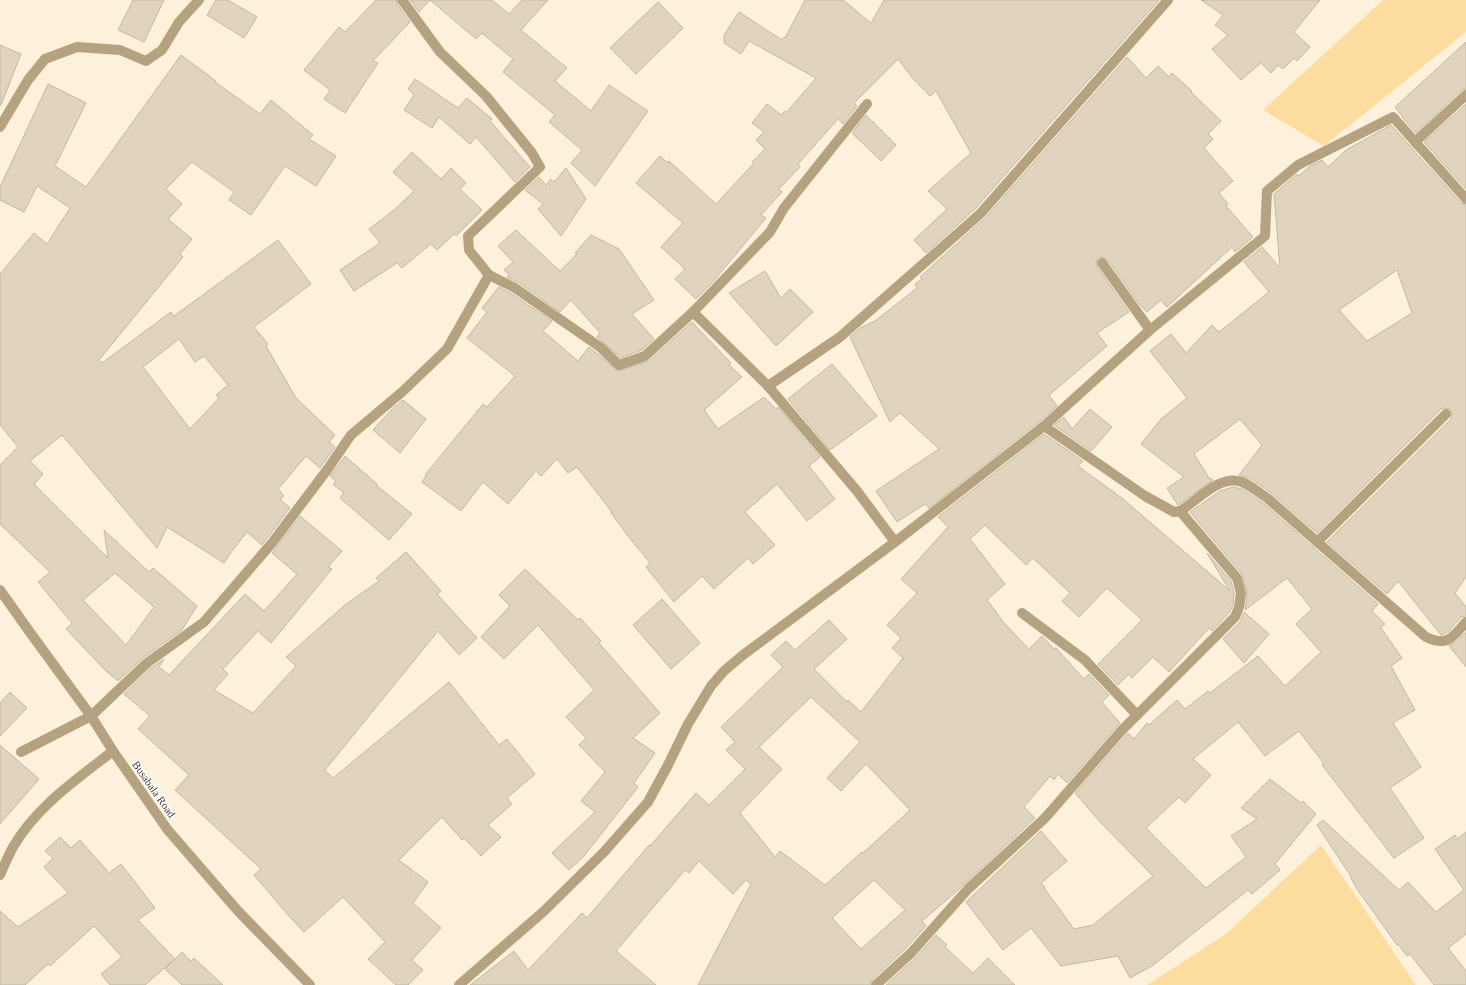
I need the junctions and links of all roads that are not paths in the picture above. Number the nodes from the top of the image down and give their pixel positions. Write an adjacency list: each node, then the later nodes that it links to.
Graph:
1 (199, 0): 6 (street)
2 (402, 0): 10 (street)
3 (1168, 0): 13 (street)
4 (1466, 95): 7 (street)
5 (867, 104): 11 (street)
6 (0, 127)
7 (1415, 142): 8 (street); 12 (street)
8 (1466, 199)
9 (1102, 263): 12 (street)
10 (489, 275): 11 (street); 23 (street)
11 (693, 312): 13 (street)
12 (1150, 330): 15 (street)
13 (768, 386): 17 (street)
14 (1446, 414): 18 (street)
15 (1044, 426): 16 (street); 17 (street)
16 (1180, 511): 18 (street); 22 (street)
17 (895, 542): 28 (street)
18 (1317, 542): 21 (street)
19 (0, 590): 23 (street, Busabala Road)
20 (1022, 613): 22 (street)
21 (1466, 622)
22 (1137, 715): 29 (street)
23 (91, 716): 24 (street, Busabala Road); 25 (street)
24 (113, 751): 26 (street); 27 (street, Busabala Road)
25 (21, 752)
26 (0, 875)
27 (310, 985)
28 (459, 985)
29 (876, 985)

